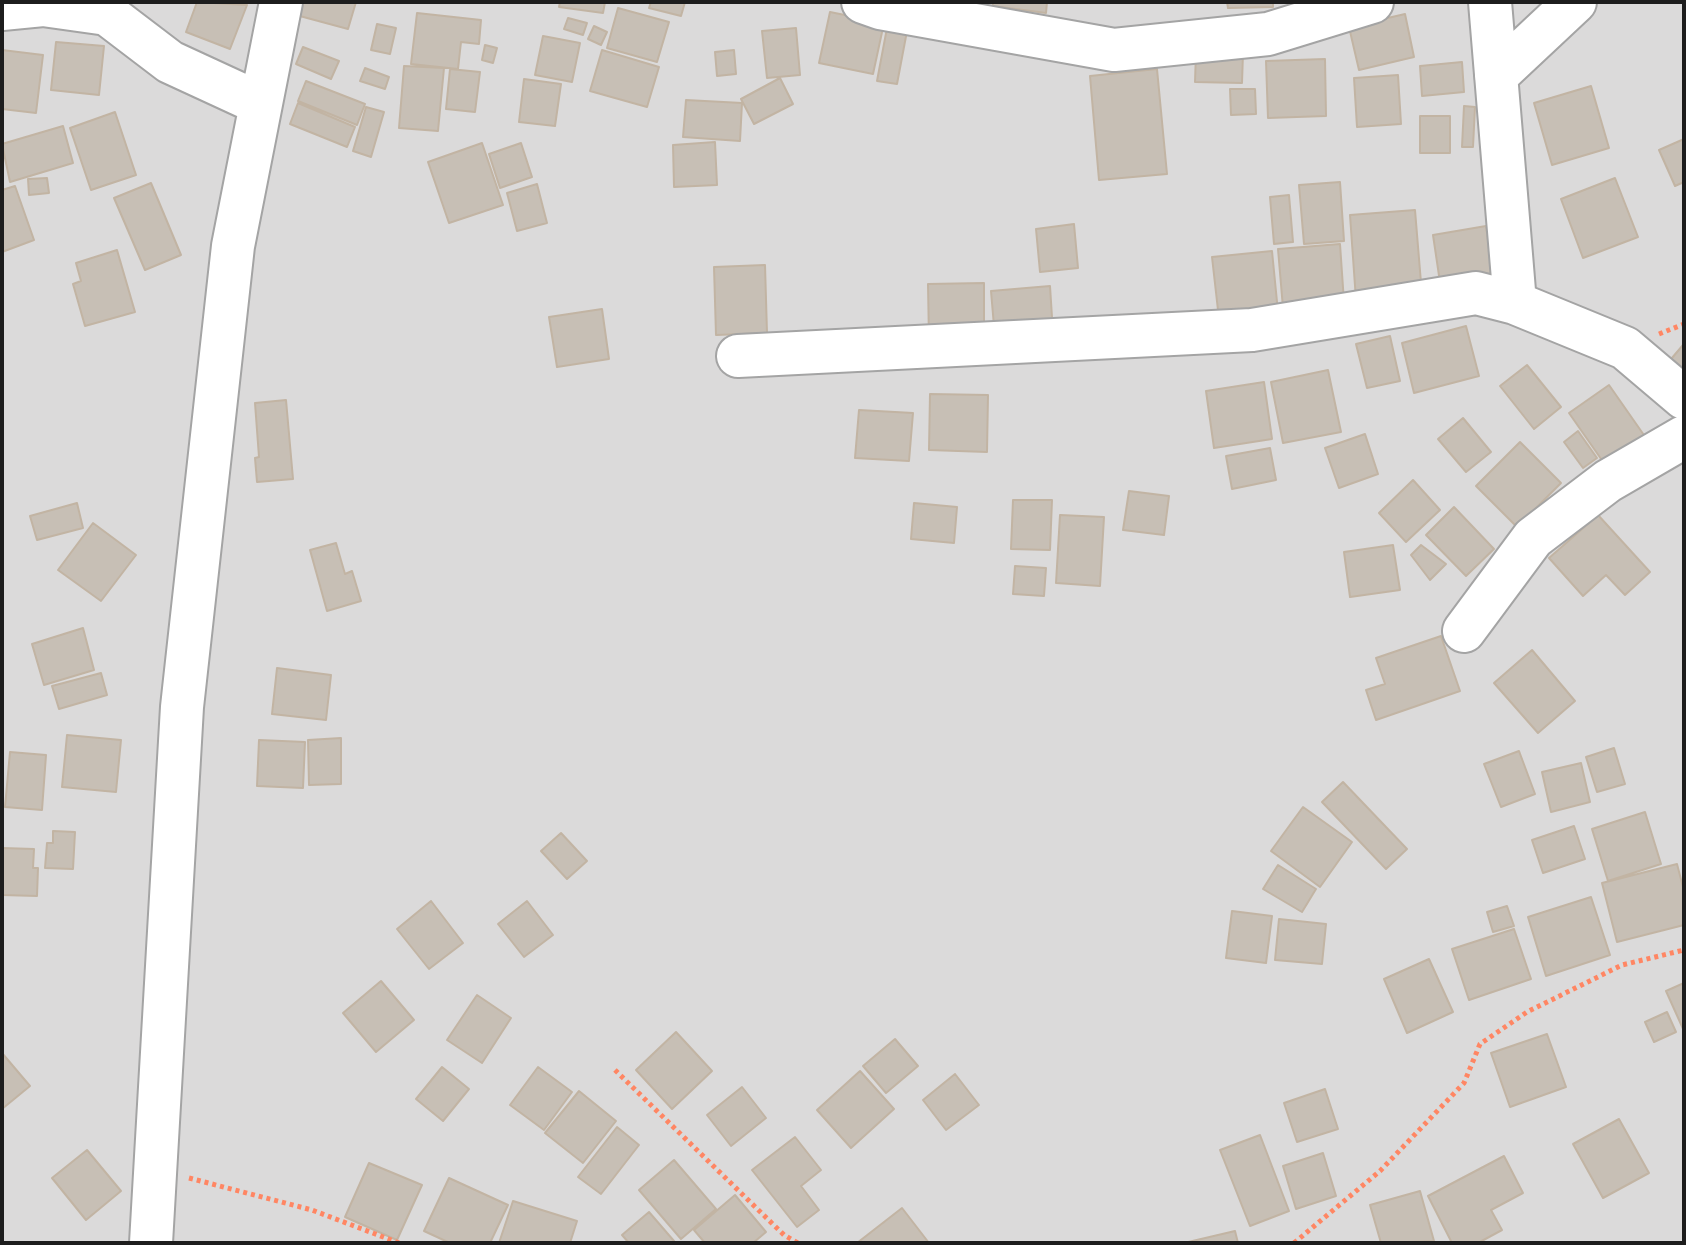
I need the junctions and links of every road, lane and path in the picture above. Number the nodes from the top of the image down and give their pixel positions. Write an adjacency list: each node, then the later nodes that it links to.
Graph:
1 (281, 2): 8 (street)
2 (863, 2): 3 (street)
3 (1372, 2)
4 (1490, 2): 7 (street)
5 (1575, 2): 7 (street)
6 (2, 9): 8 (street)
7 (1496, 76): 9 (street)
8 (261, 104): 16 (street)
9 (1515, 303): 10 (street); 11 (street)
10 (738, 356)
11 (1684, 398)
12 (1684, 437): 13 (street)
13 (1464, 631)
14 (1684, 950): 20 (path)
15 (615, 1070): 19 (path)
16 (157, 1170): 17 (street); 18 (path)
17 (151, 1243)
18 (399, 1243)
19 (798, 1243)
20 (1294, 1243)

